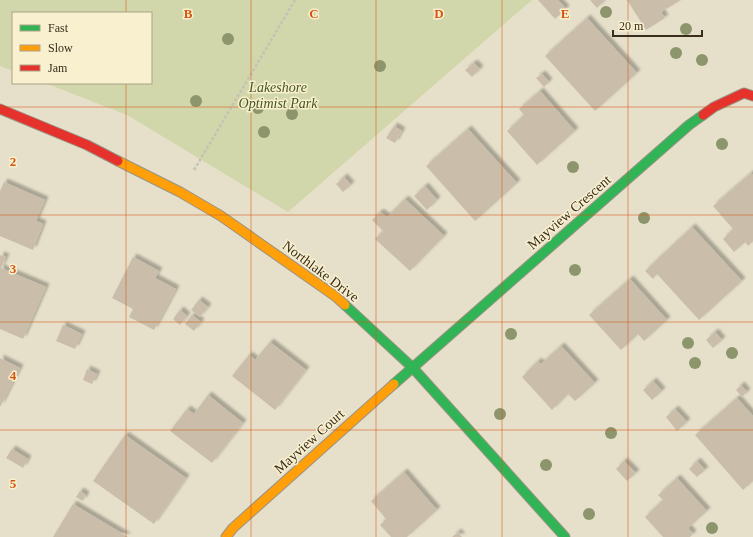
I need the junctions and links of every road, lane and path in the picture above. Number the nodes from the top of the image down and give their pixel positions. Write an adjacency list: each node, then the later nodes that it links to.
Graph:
1 (295, 0): 4 (path)
2 (753, 96): 5 (street, Mayview Crescent)
3 (0, 109): 4 (street, Northlake Drive)
4 (180, 192): 5 (street, Northlake Drive)
5 (413, 368): 6 (street, Mayview Court); 7 (street, Northlake Drive)
6 (226, 537)
7 (565, 537)

